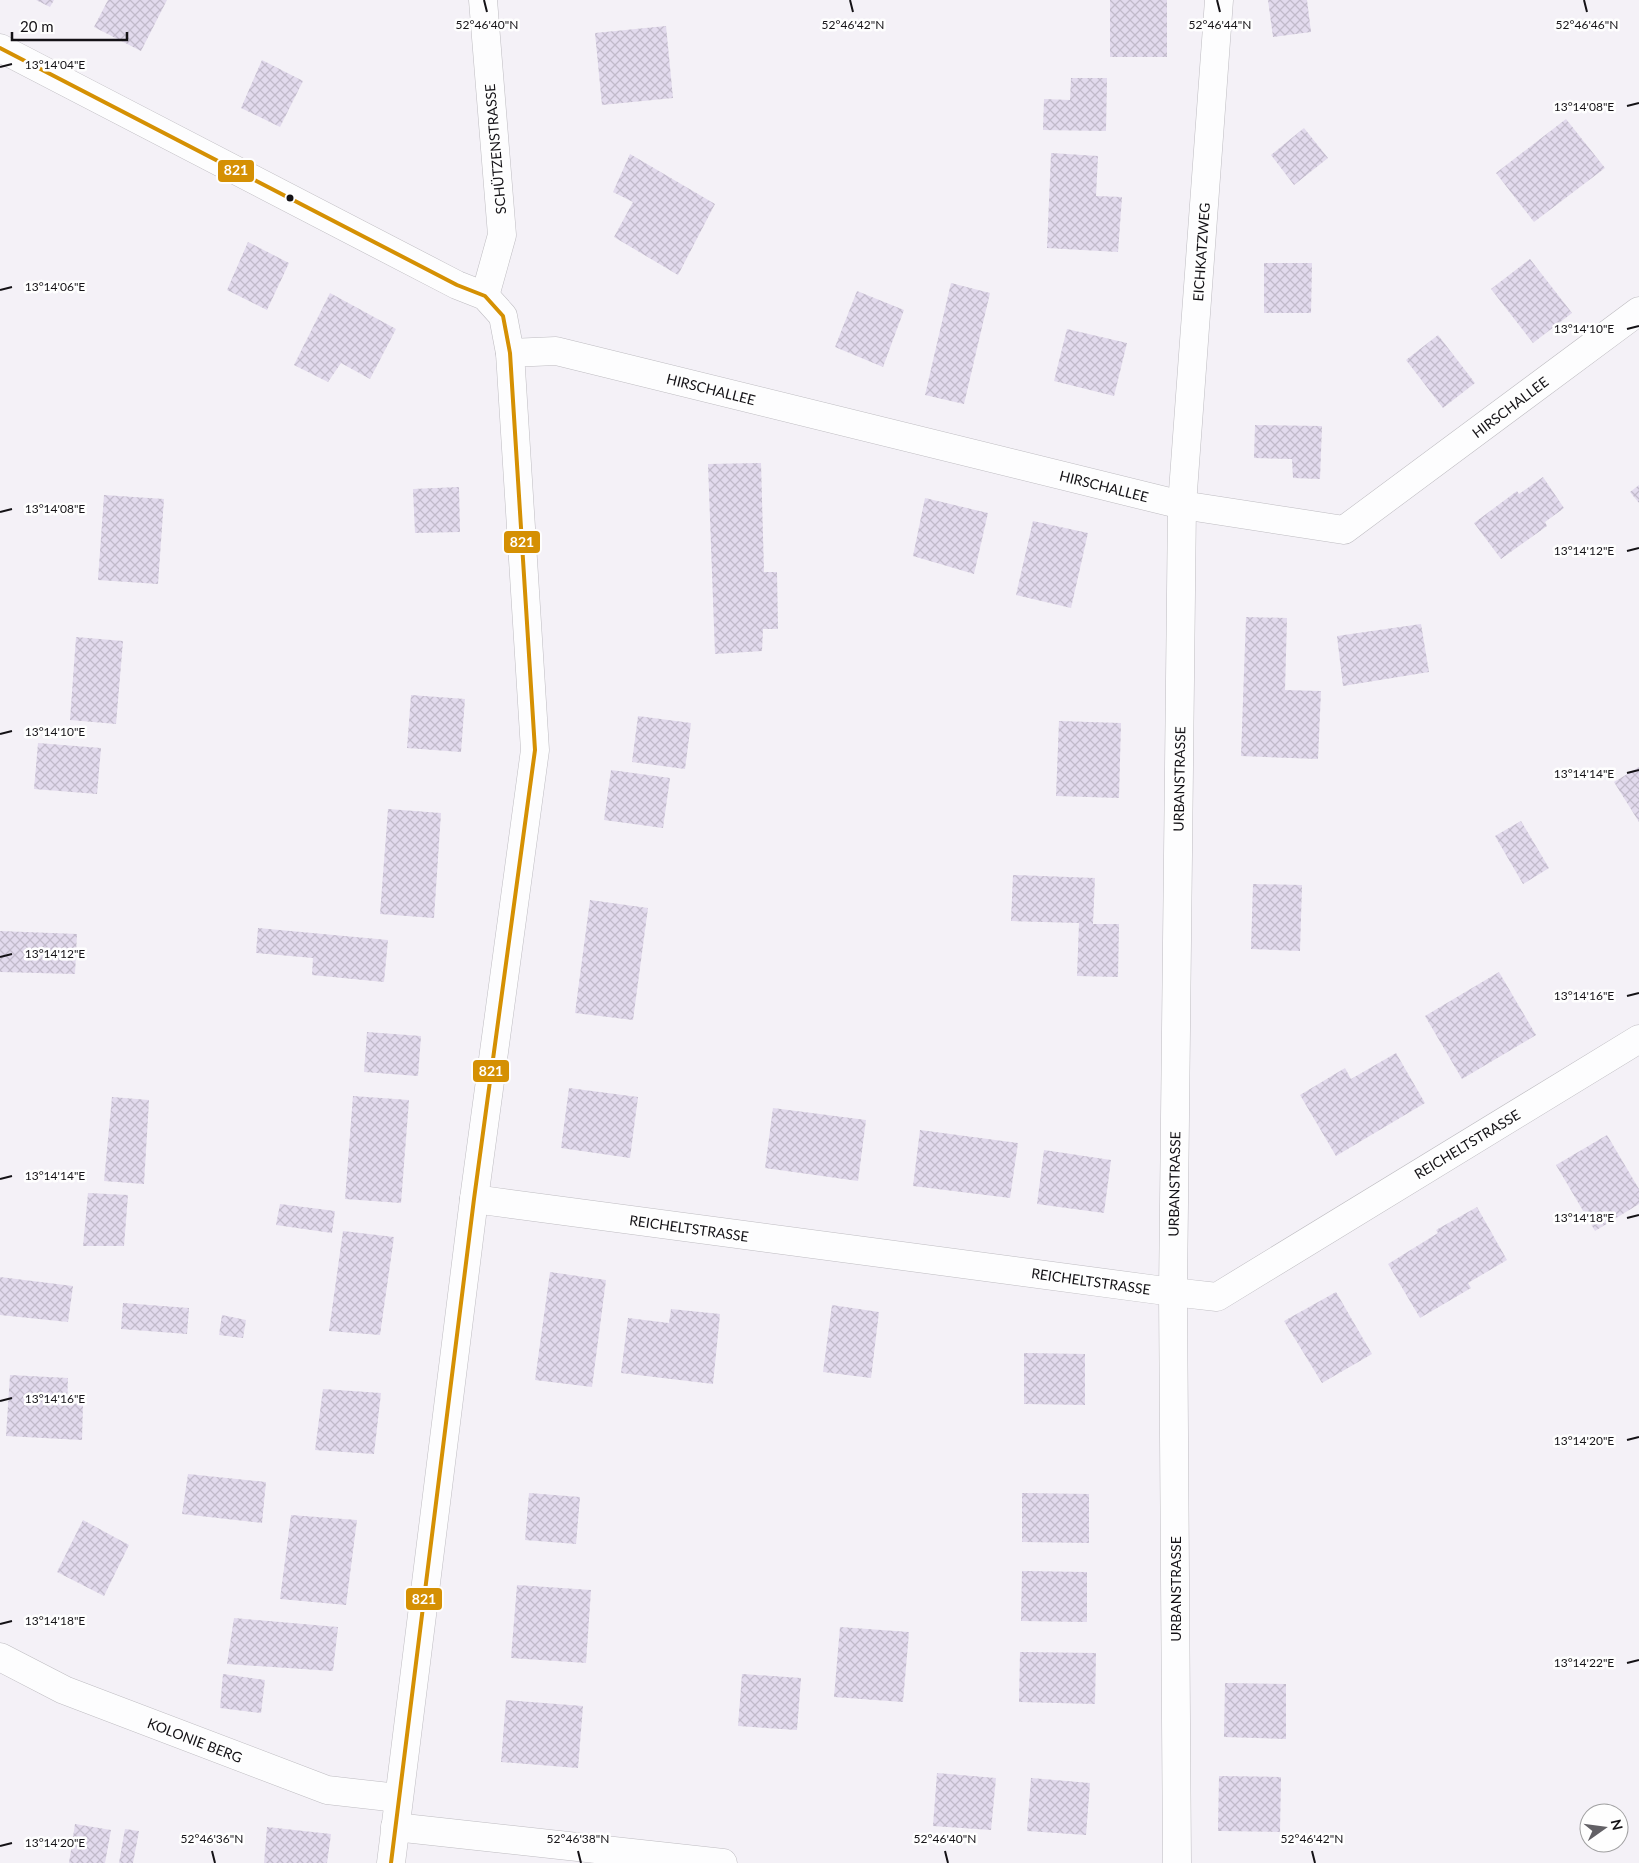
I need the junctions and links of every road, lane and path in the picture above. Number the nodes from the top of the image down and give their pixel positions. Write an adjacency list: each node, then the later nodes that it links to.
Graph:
1 (483, 0): 4 (street, SCHÜTZENSTRASSE)
2 (1219, 0): 7 (street, EICHKATZWEG)
3 (0, 48): 4 (street)
4 (485, 296): 6 (street)
5 (1639, 311): 7 (street, HIRSCHALLEE)
6 (510, 354): 7 (street, HIRSCHALLEE); 9 (street)
7 (1182, 505): 10 (street, URBANSTRASSE)
8 (1639, 1039): 10 (street, REICHELTSTRASSE)
9 (474, 1199): 10 (street, REICHELTSTRASSE); 12 (street)
10 (1173, 1292): 16 (street, URBANSTRASSE)
11 (0, 1657): 12 (street, KOLONIE BERG)
12 (398, 1798): 13 (street)
13 (395, 1827): 14 (street); 15 (street)
14 (391, 1863)
15 (723, 1863)
16 (1177, 1863)

